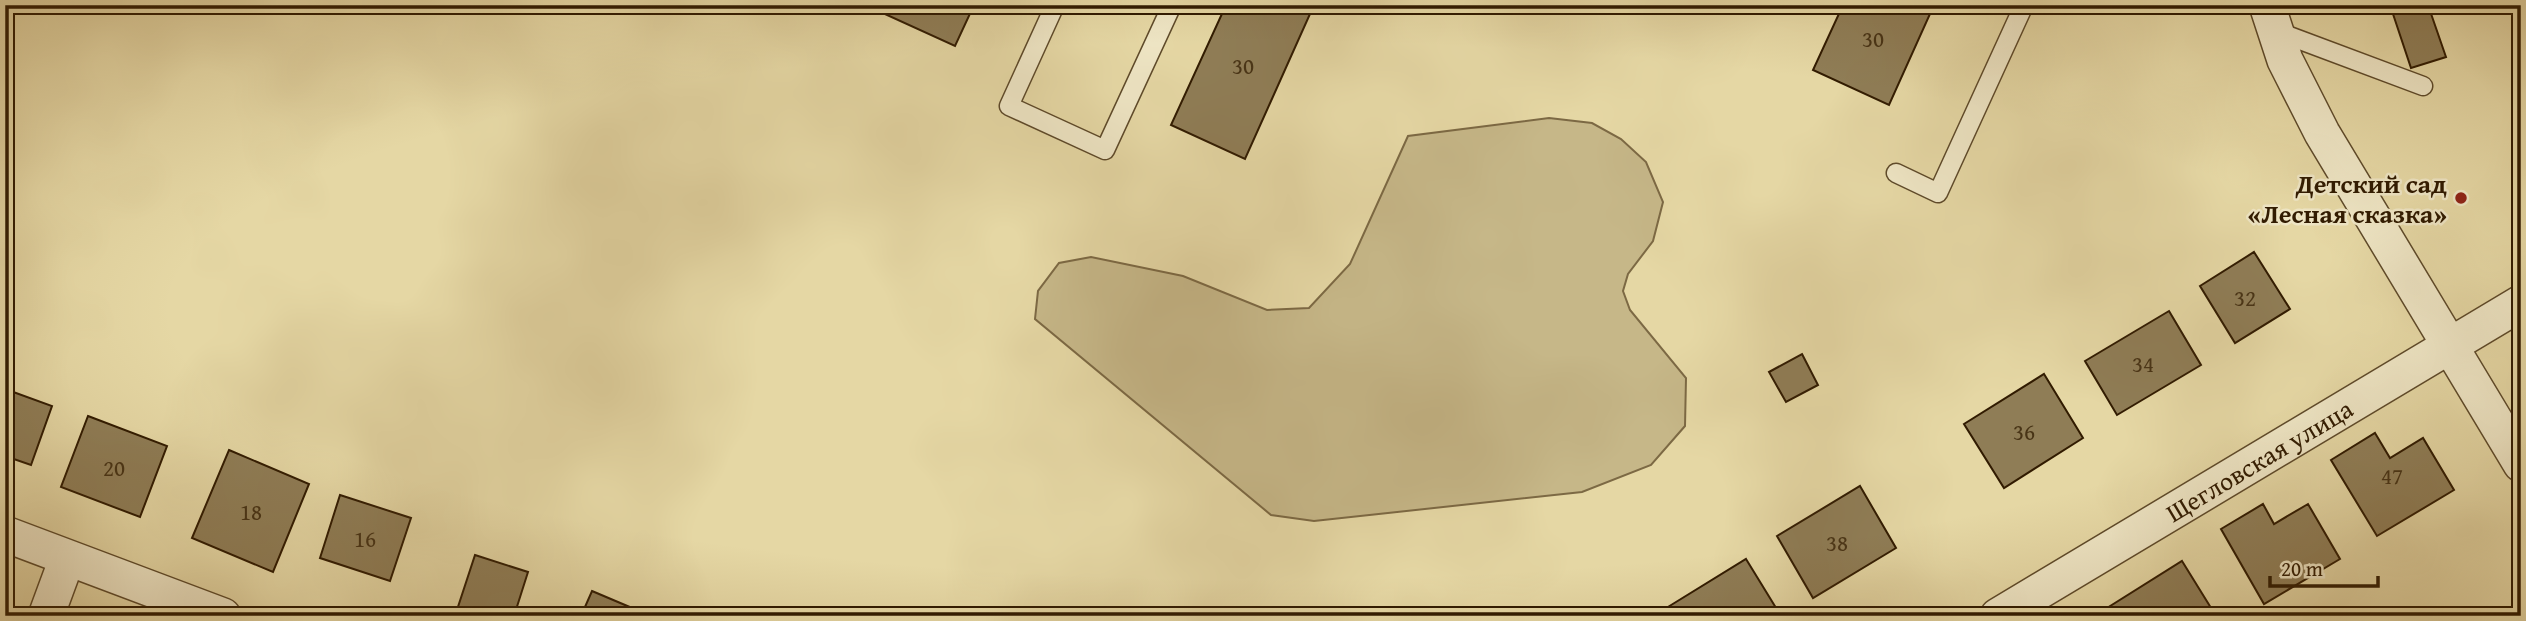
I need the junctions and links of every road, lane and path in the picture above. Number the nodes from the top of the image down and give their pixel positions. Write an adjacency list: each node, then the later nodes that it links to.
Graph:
1 (1055, 5): 2 (lane)
2 (1172, 5)
3 (2024, 5): 6 (lane)
4 (2272, 18): 5 (lane); 8 (street)
5 (2423, 86)
6 (1896, 173)
7 (2521, 303): 8 (street, Щегловская улица)
8 (2450, 346): 9 (street); 14 (street, Щегловская улица)
9 (2521, 464)
10 (5, 534): 11 (street)
11 (67, 559): 12 (street); 13 (street)
12 (46, 616)
13 (223, 616)
14 (1998, 616)

